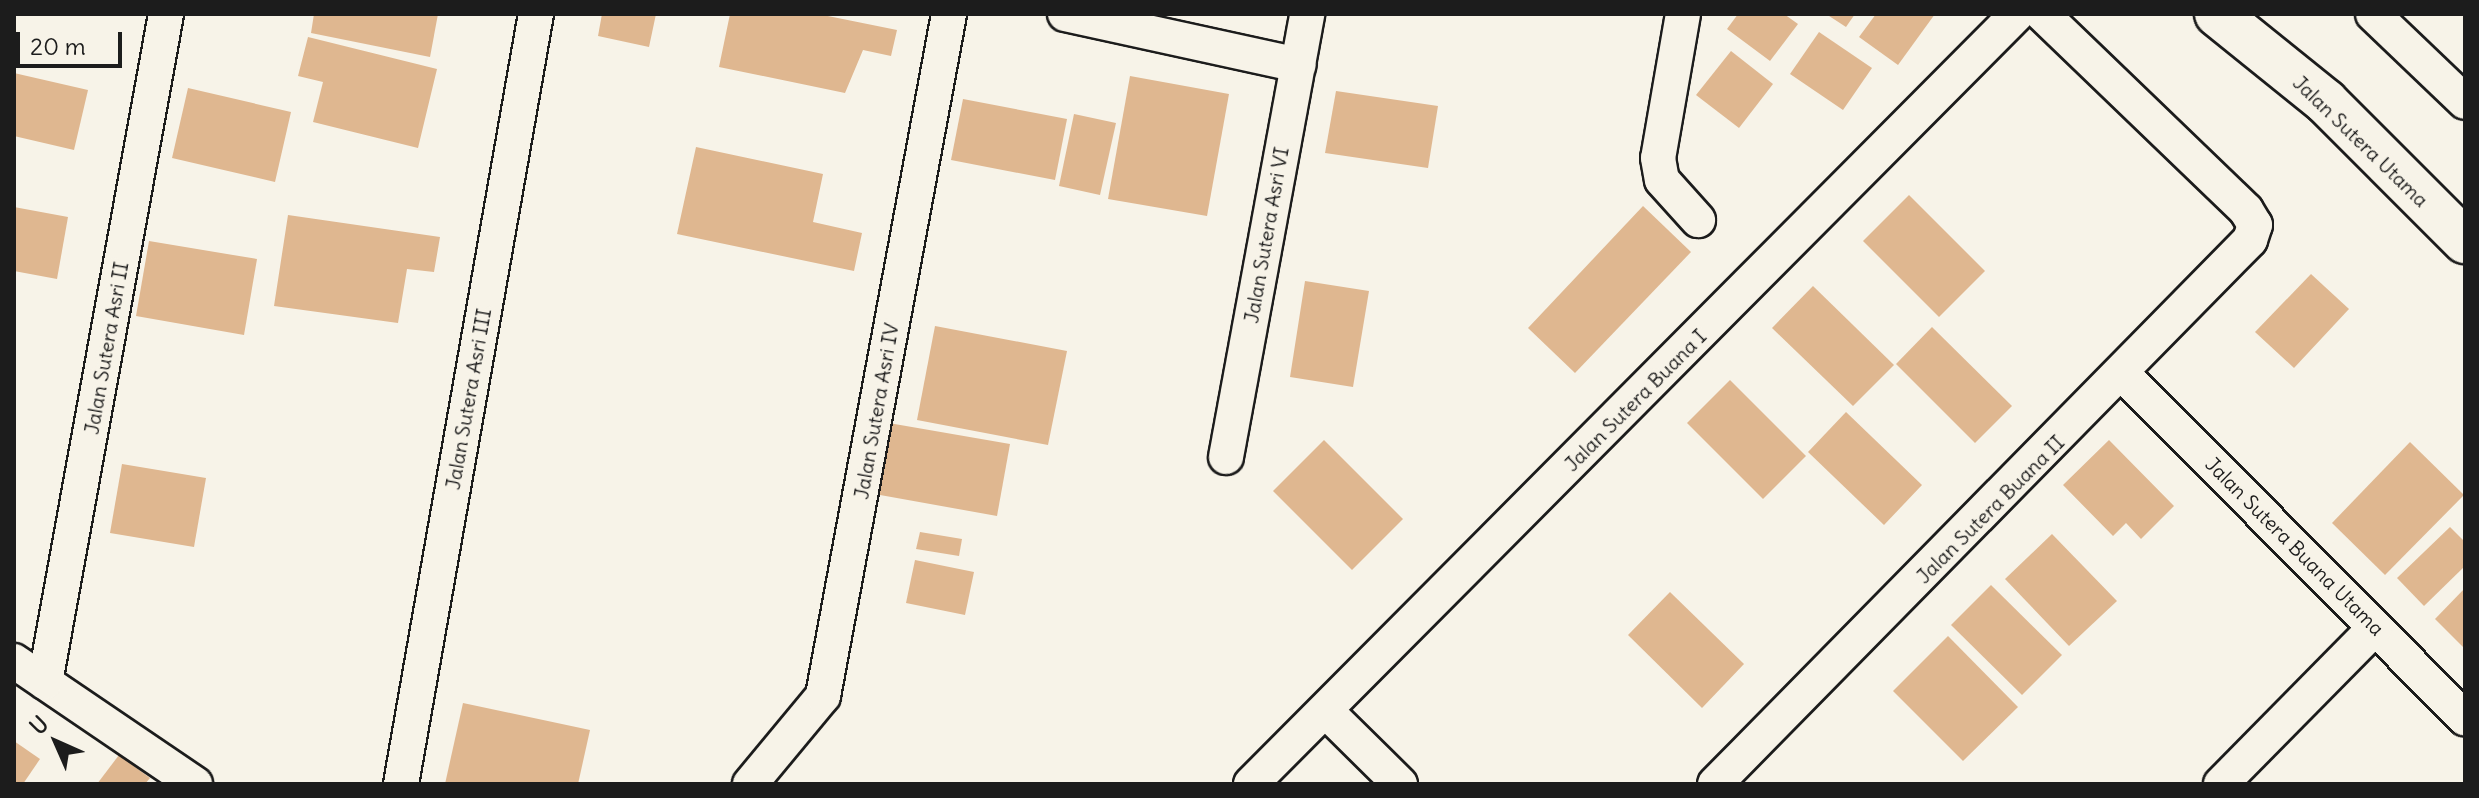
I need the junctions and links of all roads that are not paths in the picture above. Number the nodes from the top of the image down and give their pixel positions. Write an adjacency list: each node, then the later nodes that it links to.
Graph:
1 (166, 14): 19 (street, Jalan Sutera Asri II)
2 (536, 14): 23 (street, Jalan Sutera Asri III)
3 (949, 14): 24 (street, Jalan Sutera Asri IV)
4 (1065, 14): 11 (street)
5 (1307, 14): 11 (street, Jalan Sutera Asri VI)
6 (1683, 14): 13 (street)
7 (2017, 14): 20 (street, Jalan Sutera Buana I)
8 (2042, 14): 15 (street, Jalan Sutera Buana II)
9 (2217, 14): 14 (street, Jalan Sutera Utama)
10 (2378, 18): 12 (street)
11 (1298, 65): 16 (street, Jalan Sutera Asri VI)
12 (2465, 102)
13 (1698, 220)
14 (2465, 241)
15 (2124, 375): 17 (street, Jalan Sutera Buana Utama); 27 (street, Jalan Sutera Buana II)
16 (1226, 457)
17 (2375, 628): 21 (street, Jalan Sutera Buana Utama); 28 (street)
18 (14, 661): 19 (street)
19 (45, 682): 22 (street)
20 (1326, 711): 25 (street, Jalan Sutera Buana I); 26 (street)
21 (2465, 718)
22 (195, 784)
23 (401, 784)
24 (750, 784)
25 (1251, 784)
26 (1400, 784)
27 (1715, 784)
28 (2221, 784)

